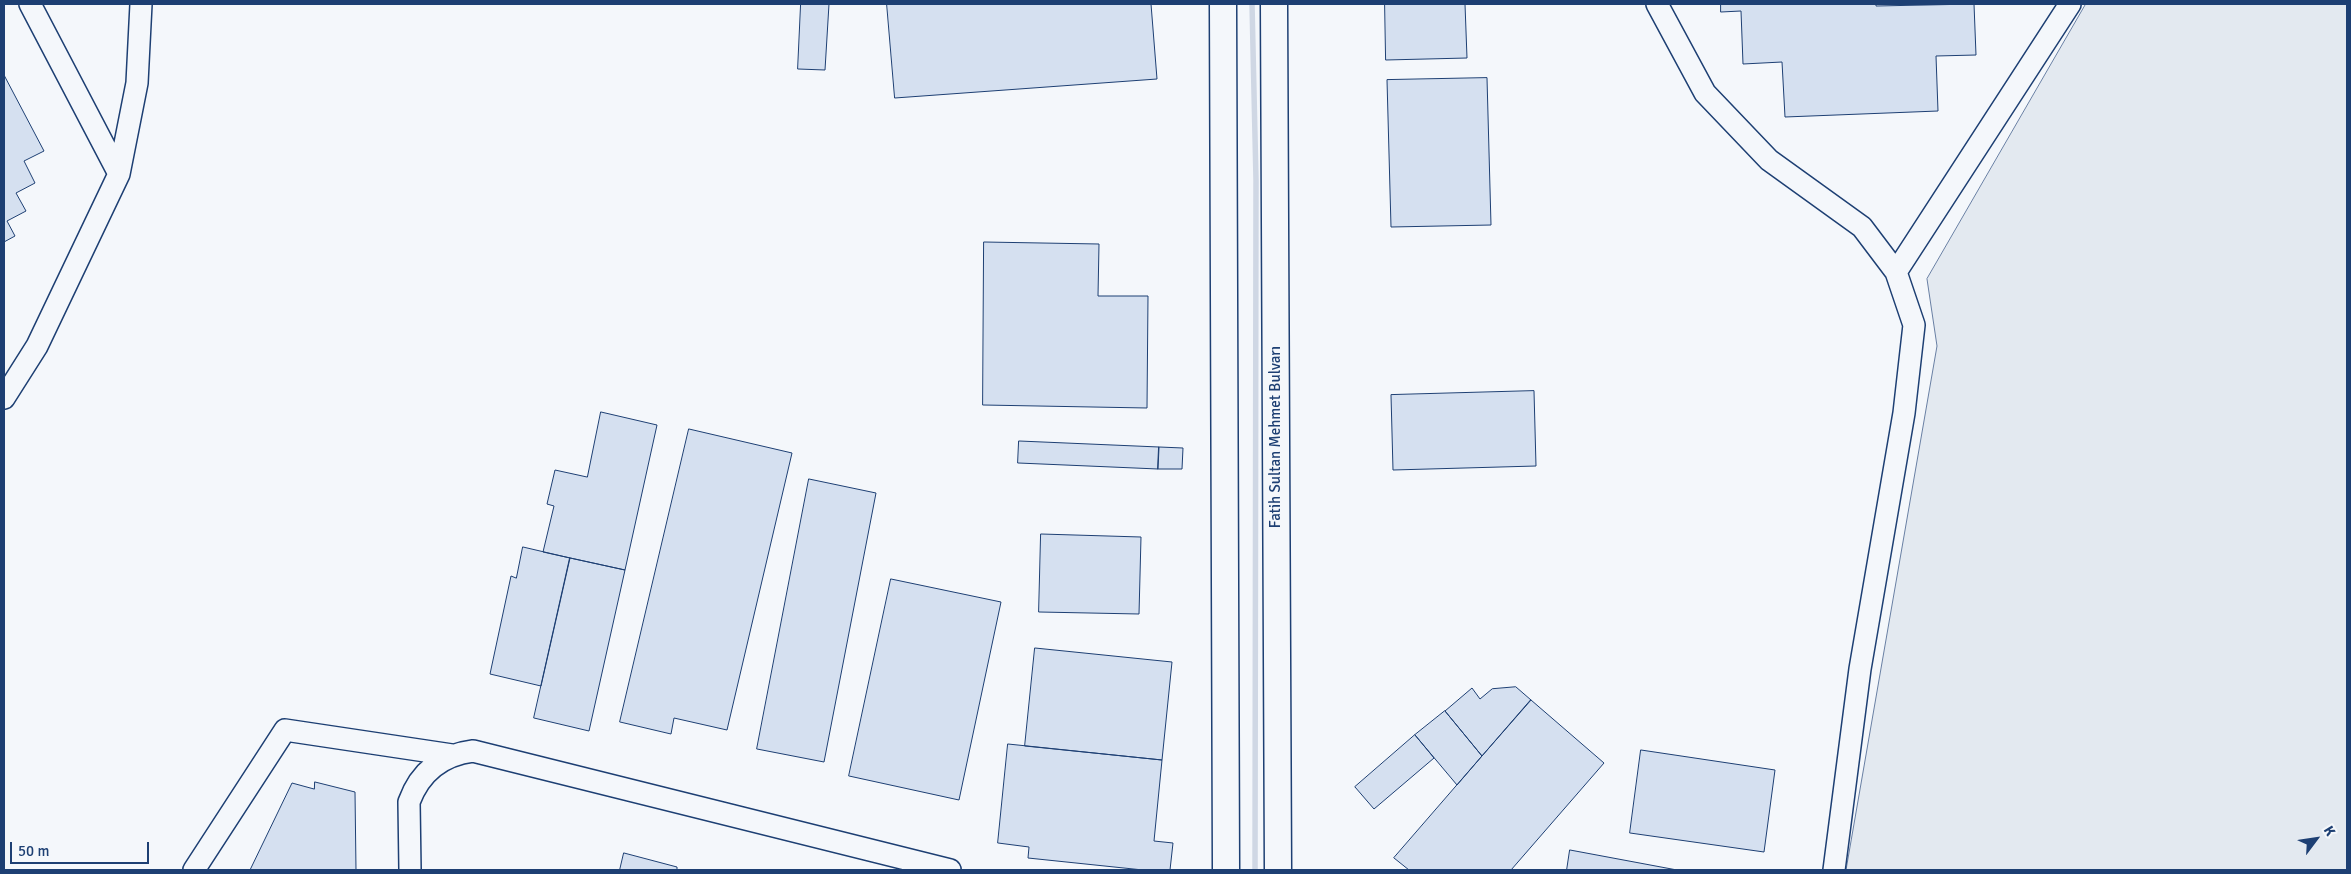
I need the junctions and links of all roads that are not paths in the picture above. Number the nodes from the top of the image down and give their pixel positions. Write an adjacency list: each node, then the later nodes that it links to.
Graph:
1 (30, 4): 7 (street)
2 (142, 4): 7 (street)
3 (1223, 4): 14 (main road)
4 (1274, 4): 15 (main road, Fatih Sultan Mehmet Bulvarı)
5 (1657, 4): 8 (street)
6 (2070, 4): 8 (street)
7 (119, 174): 9 (street)
8 (1896, 272): 16 (street)
9 (4, 398)
10 (452, 755): 11 (street); 12 (street); 13 (street)
11 (194, 870)
12 (410, 870)
13 (950, 870)
14 (1226, 870)
15 (1278, 870)
16 (1834, 870)

